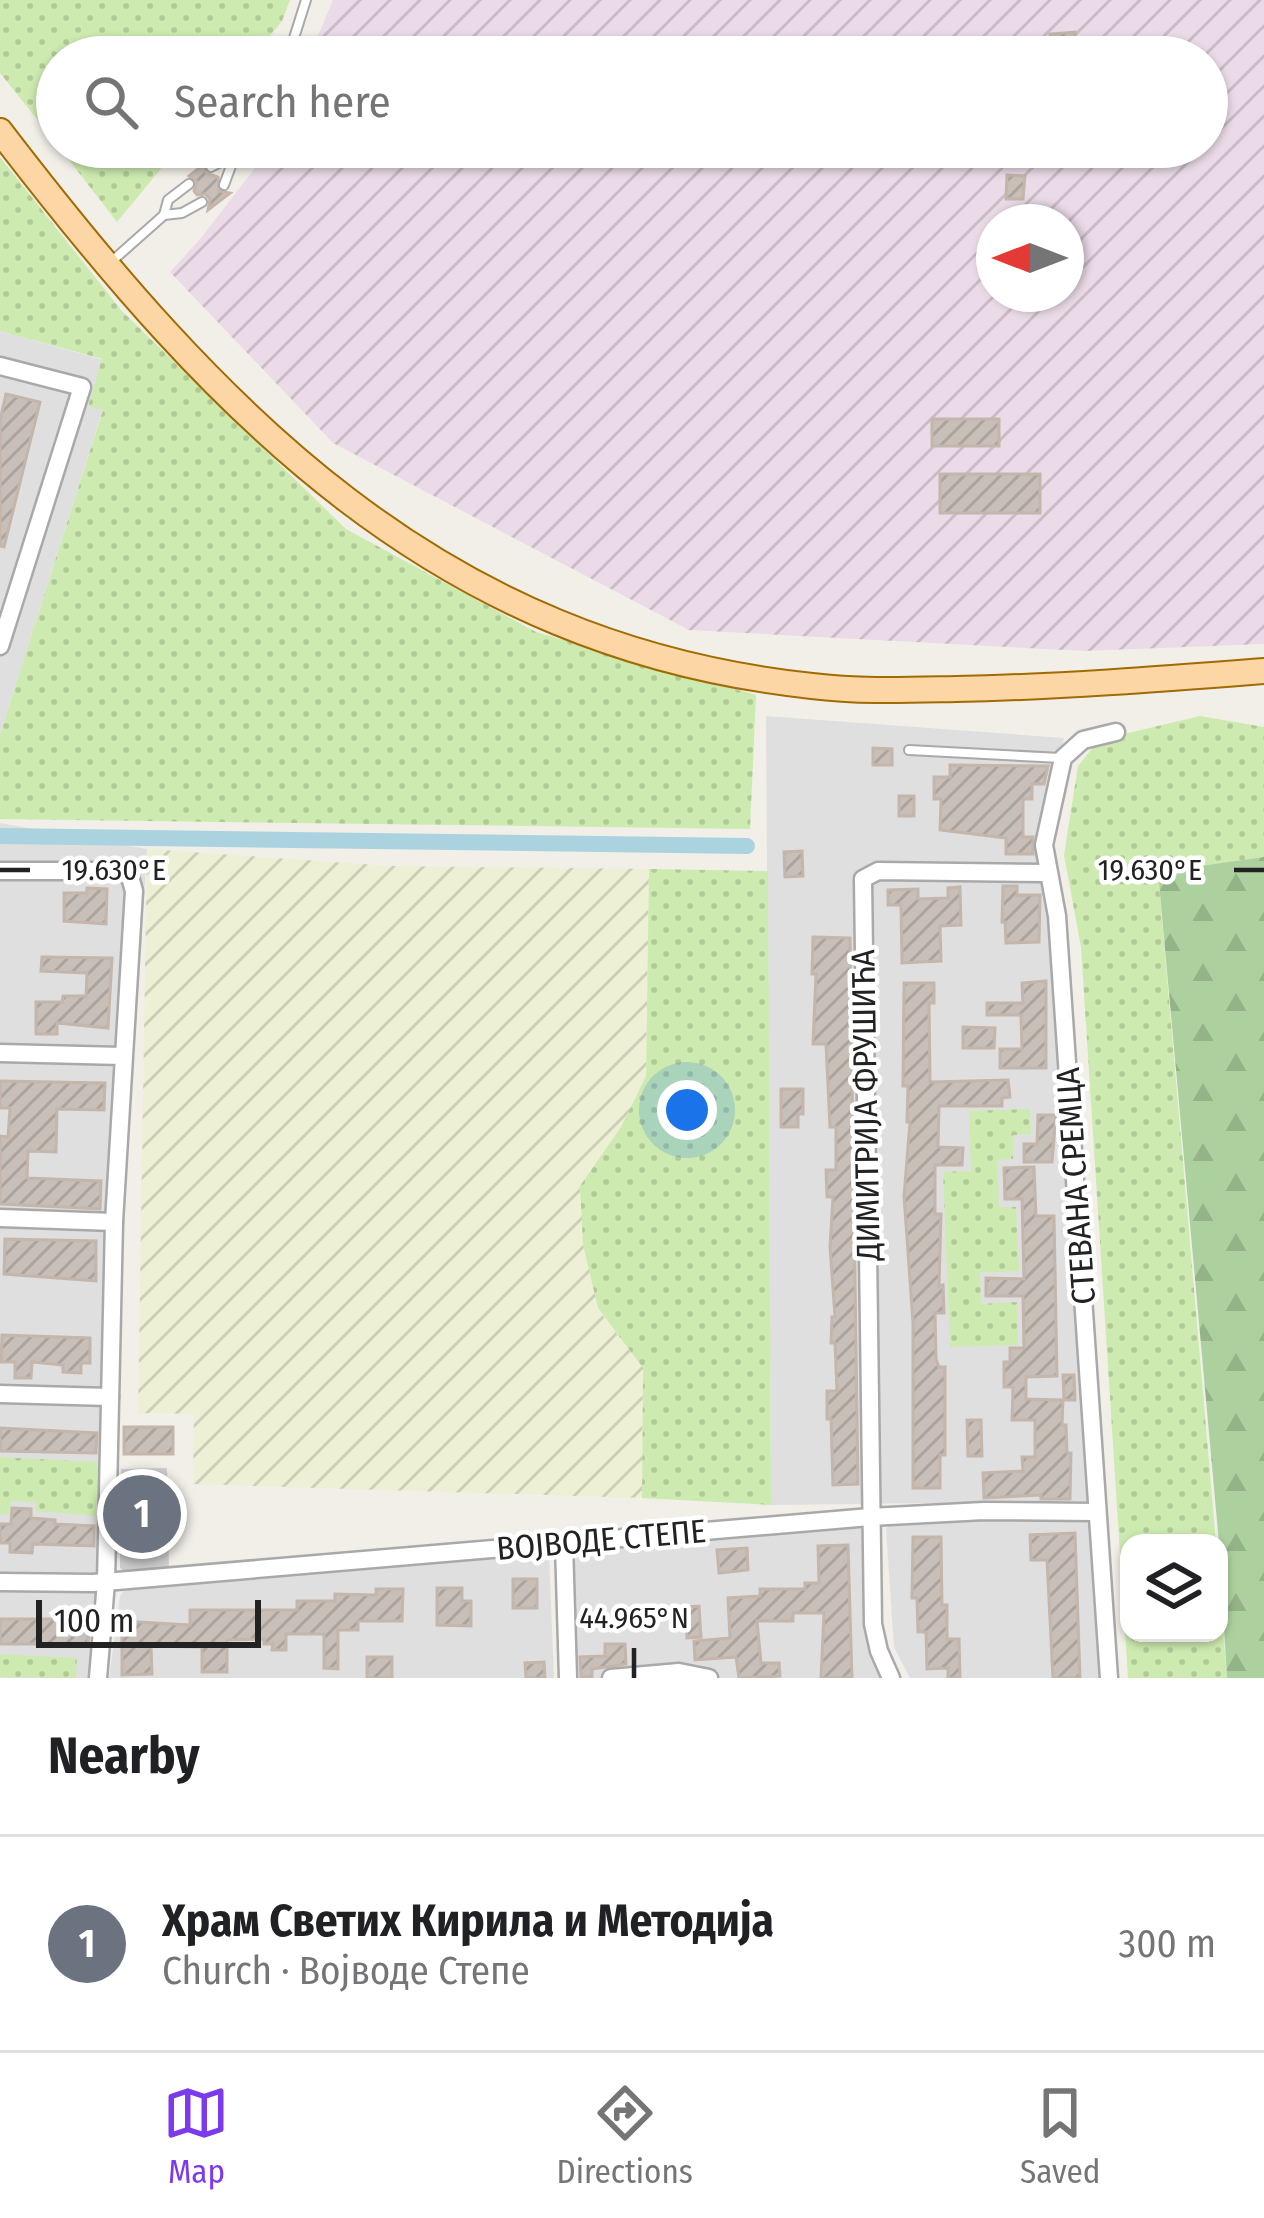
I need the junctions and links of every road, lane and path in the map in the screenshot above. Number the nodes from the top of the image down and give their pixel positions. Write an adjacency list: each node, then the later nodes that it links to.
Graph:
1 (306, 0): 2 (lane)
2 (295, 36)
3 (0, 131): 9 (main road)
4 (230, 168): 6 (lane)
5 (189, 184): 8 (lane)
6 (224, 185)
7 (202, 202): 8 (lane)
8 (164, 215): 9 (lane)
9 (106, 267): 12 (main road)
10 (0, 365): 11 (street)
11 (0, 646)
12 (1264, 671)
13 (1116, 732): 15 (street)
14 (909, 750): 15 (lane)
15 (1063, 758): 17 (street, СТЕВАНА СРЕМЦА)
16 (0, 871): 19 (street)
17 (1047, 873): 24 (street, СТЕВАНА СРЕМЦА); 25 (street, ДИМИТРИЈА ФРУШИЋА)
18 (0, 1053): 19 (street)
19 (122, 1056): 21 (street)
20 (0, 1218): 21 (street)
21 (114, 1222): 23 (street)
22 (0, 1394): 23 (street)
23 (110, 1397): 28 (street)
24 (1096, 1512): 25 (street, ВОЈВОДЕ СТЕПЕ); 34 (street, СТЕВАНА СРЕМЦА)
25 (870, 1517): 26 (street, ВОЈВОДЕ СТЕПЕ); 33 (street)
26 (564, 1544): 28 (street, ВОЈВОДЕ СТЕПЕ); 30 (street)
27 (0, 1582): 28 (street, ВОЈВОДЕ СТЕПЕ)
28 (106, 1582): 29 (street)
29 (98, 1678)
30 (568, 1678)
31 (611, 1678): 32 (street)
32 (710, 1678)
33 (891, 1678)
34 (1109, 1678)

